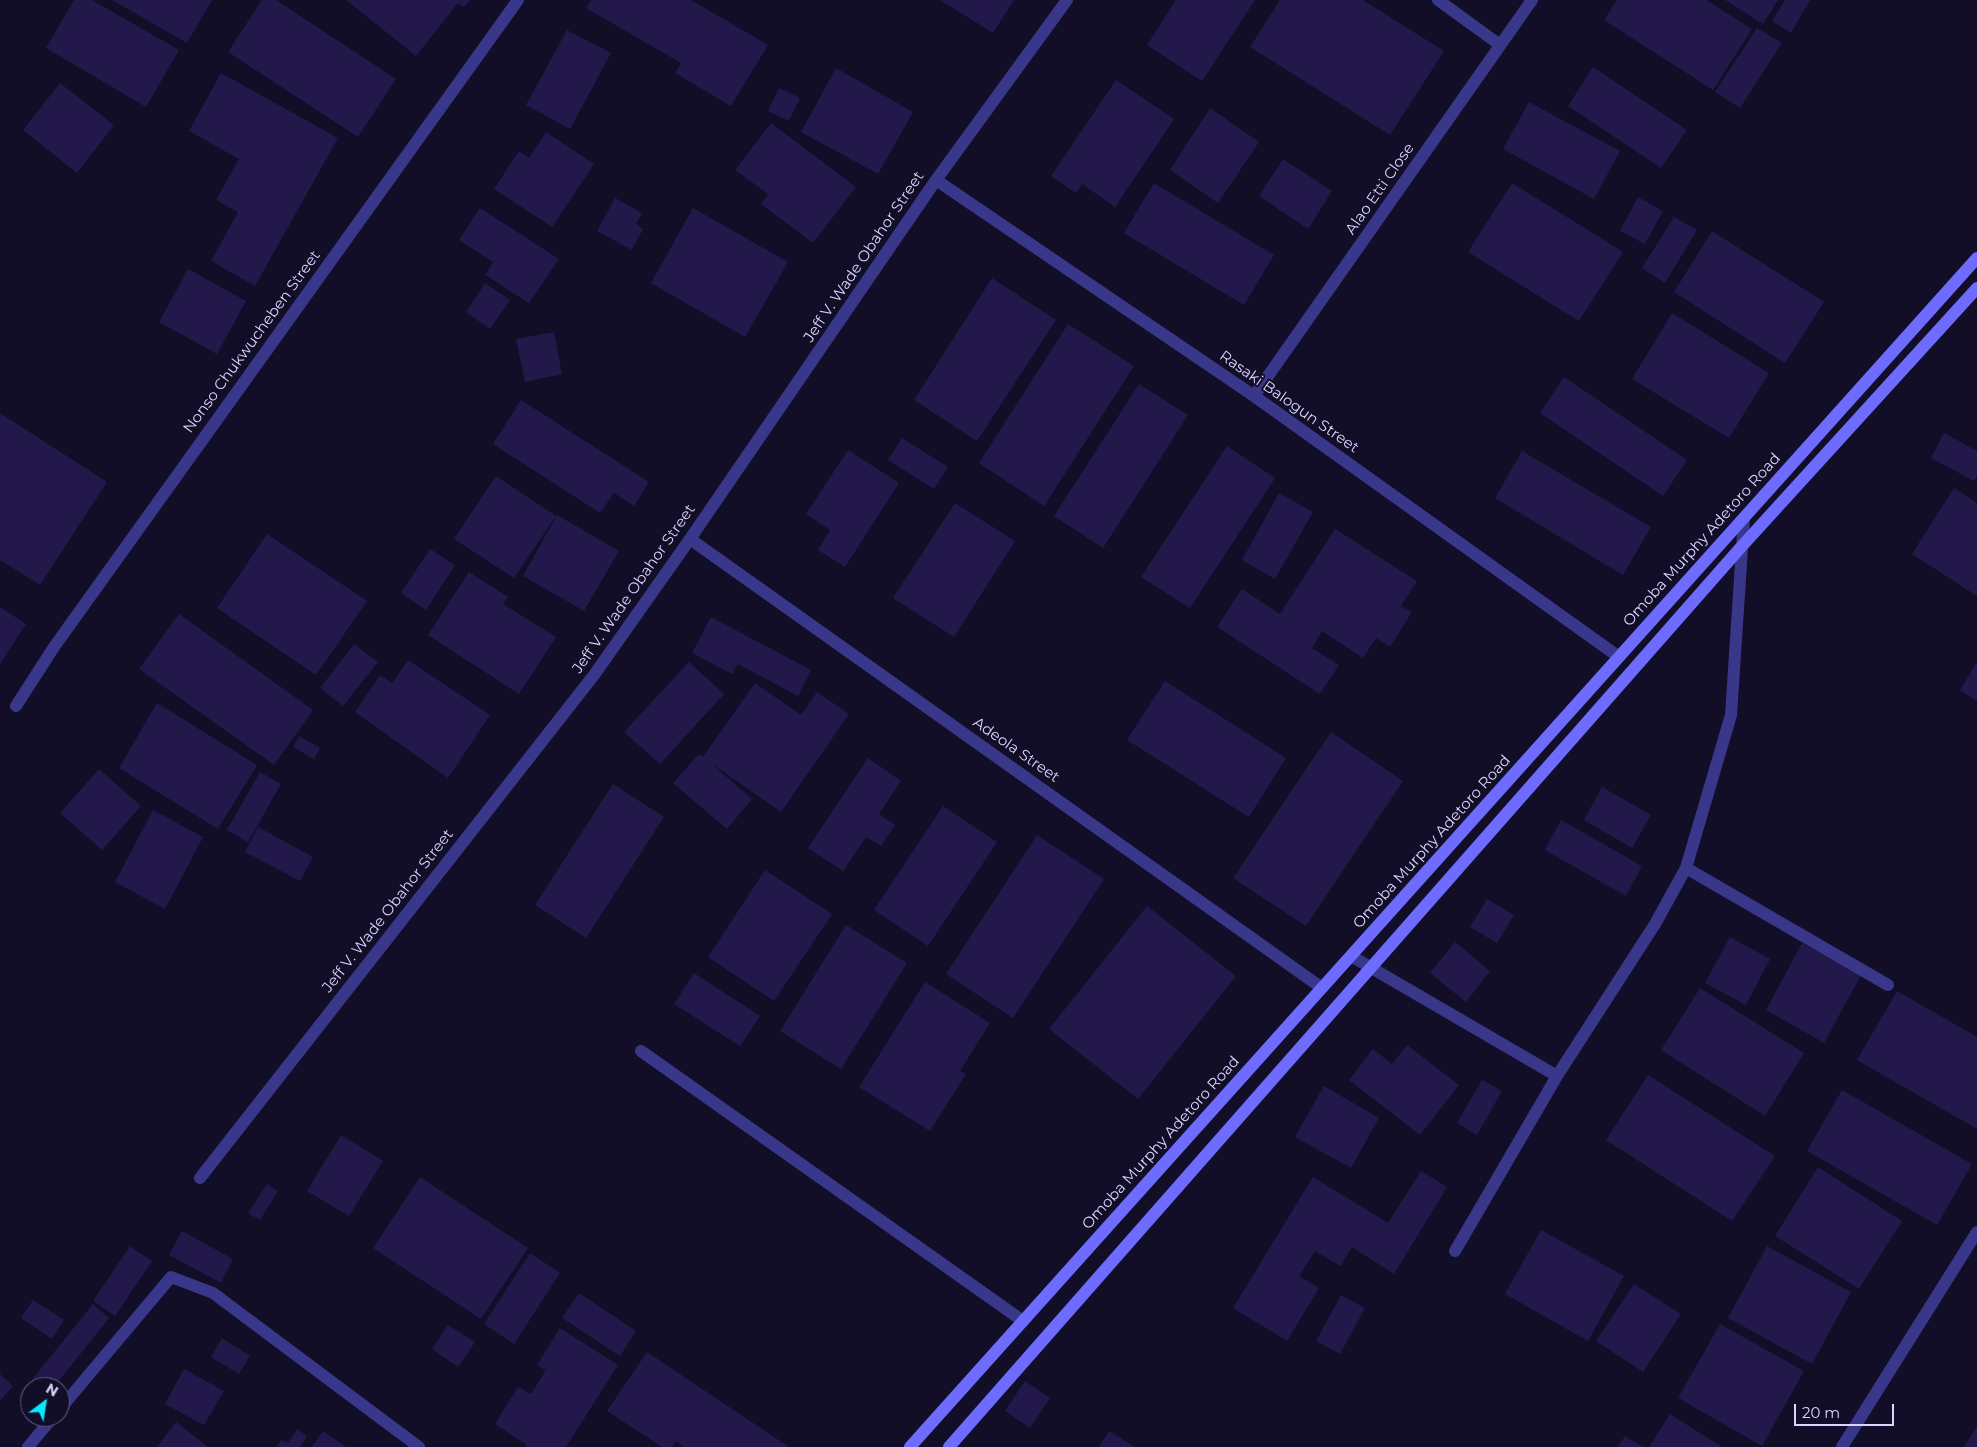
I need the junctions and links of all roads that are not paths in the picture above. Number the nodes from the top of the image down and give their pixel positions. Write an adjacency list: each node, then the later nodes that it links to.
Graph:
1 (518, 0): 14 (street, Nonso Chukwucheben Street)
2 (1067, 0): 6 (street, Jeff V. Wade Obahor Street)
3 (1438, 0): 5 (street)
4 (1532, 0): 5 (street, Alao Etti Close)
5 (1500, 45): 9 (street, Alao Etti Close)
6 (936, 180): 9 (street, Rasaki Balogun Street); 11 (street, Jeff V. Wade Obahor Street)
7 (1977, 258): 10 (street, Omoba Murphy Adetoro Road)
8 (1977, 288): 12 (street)
9 (1254, 396): 13 (street, Rasaki Balogun Street)
10 (1744, 518): 12 (street); 13 (street, Omoba Murphy Adetoro Road)
11 (690, 539): 19 (street, Adeola Street); 22 (street, Jeff V. Wade Obahor Street)
12 (1742, 546): 15 (street); 17 (street)
13 (1619, 657): 16 (street, Omoba Murphy Adetoro Road)
14 (16, 706)
15 (1686, 868): 18 (street); 21 (street)
16 (1351, 956): 17 (street); 19 (street, Omoba Murphy Adetoro Road)
17 (1373, 968): 21 (street); 32 (street)
18 (1888, 986)
19 (1322, 988): 26 (street, Omoba Murphy Adetoro Road)
20 (641, 1051): 26 (street)
21 (1557, 1076): 24 (street)
22 (200, 1178)
23 (1977, 1232): 25 (street)
24 (1455, 1251)
25 (1971, 1255): 33 (street)
26 (1023, 1321): 31 (street, Omoba Murphy Adetoro Road)
27 (70, 1397): 30 (street)
28 (45, 1427): 29 (street)
29 (28, 1447)
30 (419, 1447)
31 (910, 1447)
32 (949, 1447)
33 (1842, 1447)

